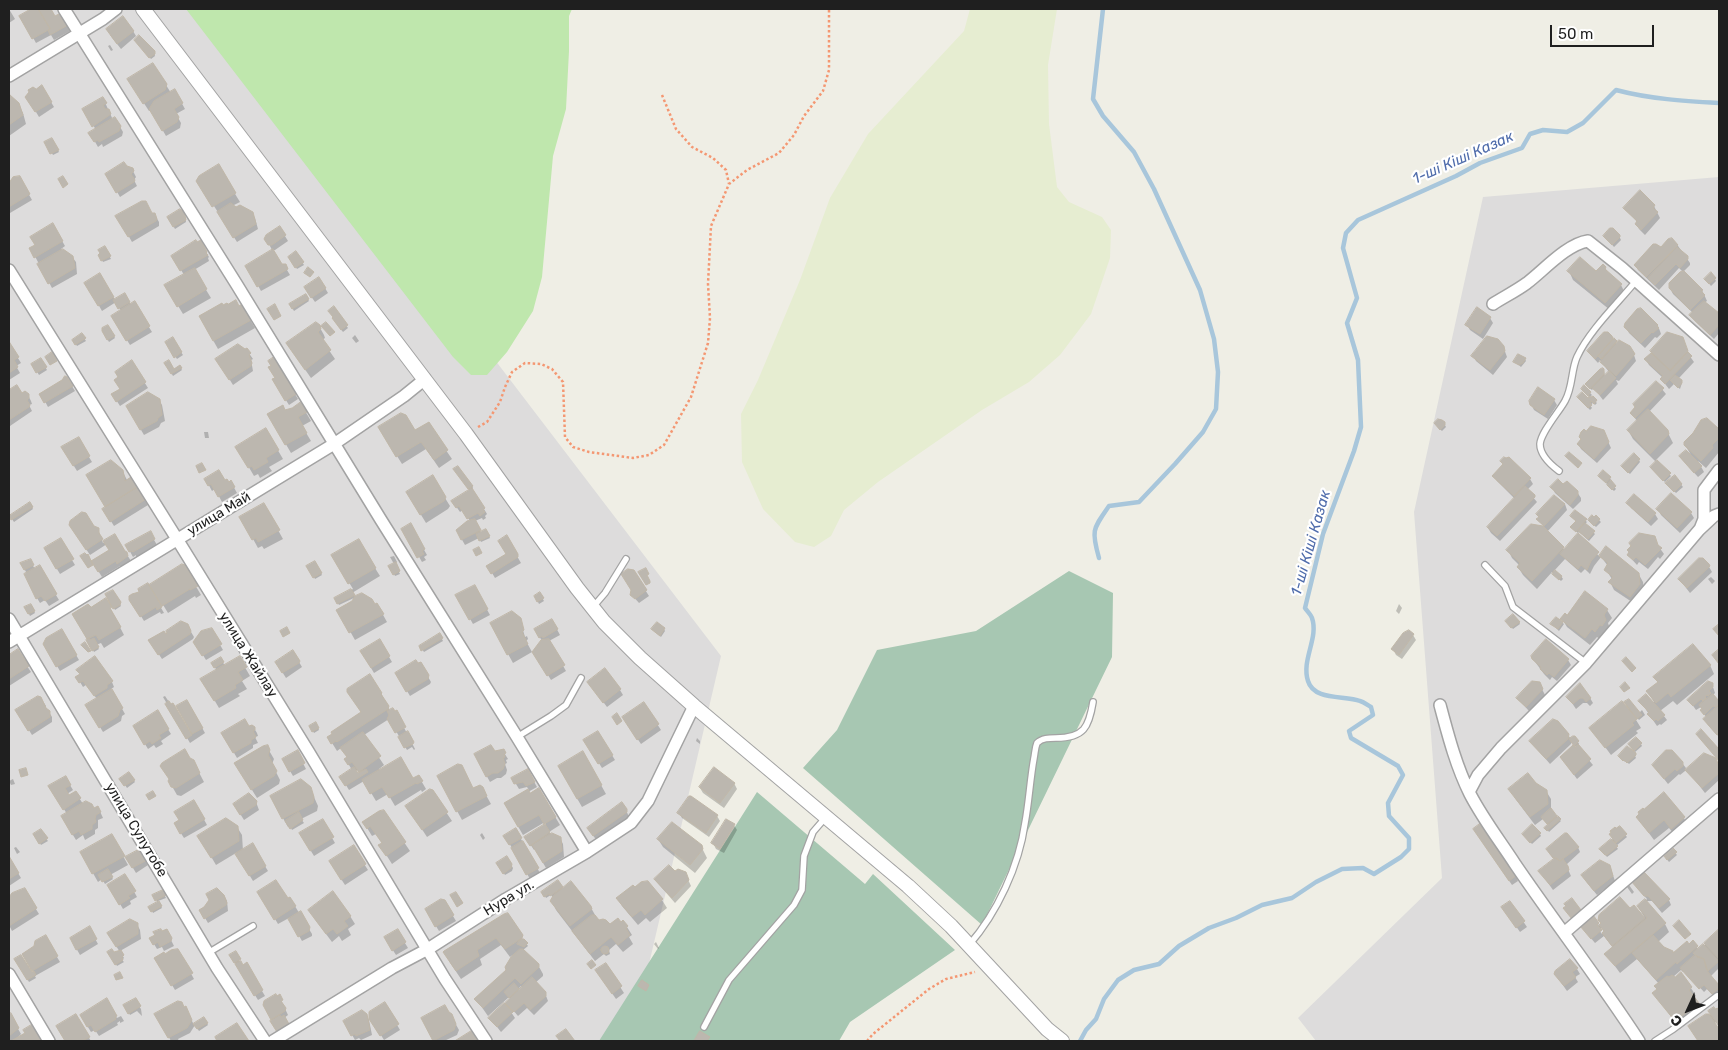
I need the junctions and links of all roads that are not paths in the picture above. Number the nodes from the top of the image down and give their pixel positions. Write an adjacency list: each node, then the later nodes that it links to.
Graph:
1 (64, 9): 4 (street)
2 (116, 9): 4 (street)
3 (143, 9): 10 (street)
4 (79, 34): 5 (street); 11 (street)
5 (9, 76)
6 (9, 270): 16 (street, улица Жайлау)
7 (1636, 281): 8 (street); 9 (street); 13 (lane)
8 (1493, 304)
9 (1719, 355)
10 (424, 380): 11 (street, улица Май); 19 (street)
11 (334, 444): 16 (street, улица Май); 28 (street)
12 (1719, 470): 15 (street)
13 (1559, 472)
14 (1719, 514): 15 (street)
15 (1699, 530): 23 (street)
16 (178, 539): 21 (street, улица Май); 36 (street, улица Жайлау)
17 (626, 560): 19 (lane)
18 (1485, 564): 23 (lane)
19 (593, 608): 27 (street)
20 (9, 619): 21 (street, улица Сулутобе)
21 (19, 635): 22 (street, улица Май); 37 (street, улица Сулутобе)
22 (9, 642)
23 (1586, 663): 29 (street)
24 (581, 678): 28 (lane)
25 (1093, 702): 35 (lane)
26 (1440, 705): 29 (street)
27 (694, 706): 31 (street); 32 (street, Нура ул.)
28 (517, 737): 32 (street)
29 (1469, 792): 34 (street)
30 (1719, 799): 34 (street)
31 (826, 817): 35 (street); 40 (lane)
32 (587, 852): 36 (street, Нура ул.)
33 (253, 926): 37 (lane)
34 (1564, 934): 46 (street)
35 (968, 945): 45 (street)
36 (428, 949): 43 (street, Нура ул.); 44 (street, улица Жайлау)
37 (208, 952): 42 (street, улица Сулутобе)
38 (9, 974): 41 (street)
39 (1718, 996): 47 (lane)
40 (704, 1027)
41 (49, 1041)
42 (264, 1041)
43 (273, 1041)
44 (486, 1041)
45 (1062, 1041)
46 (1639, 1041)
47 (1655, 1041)

